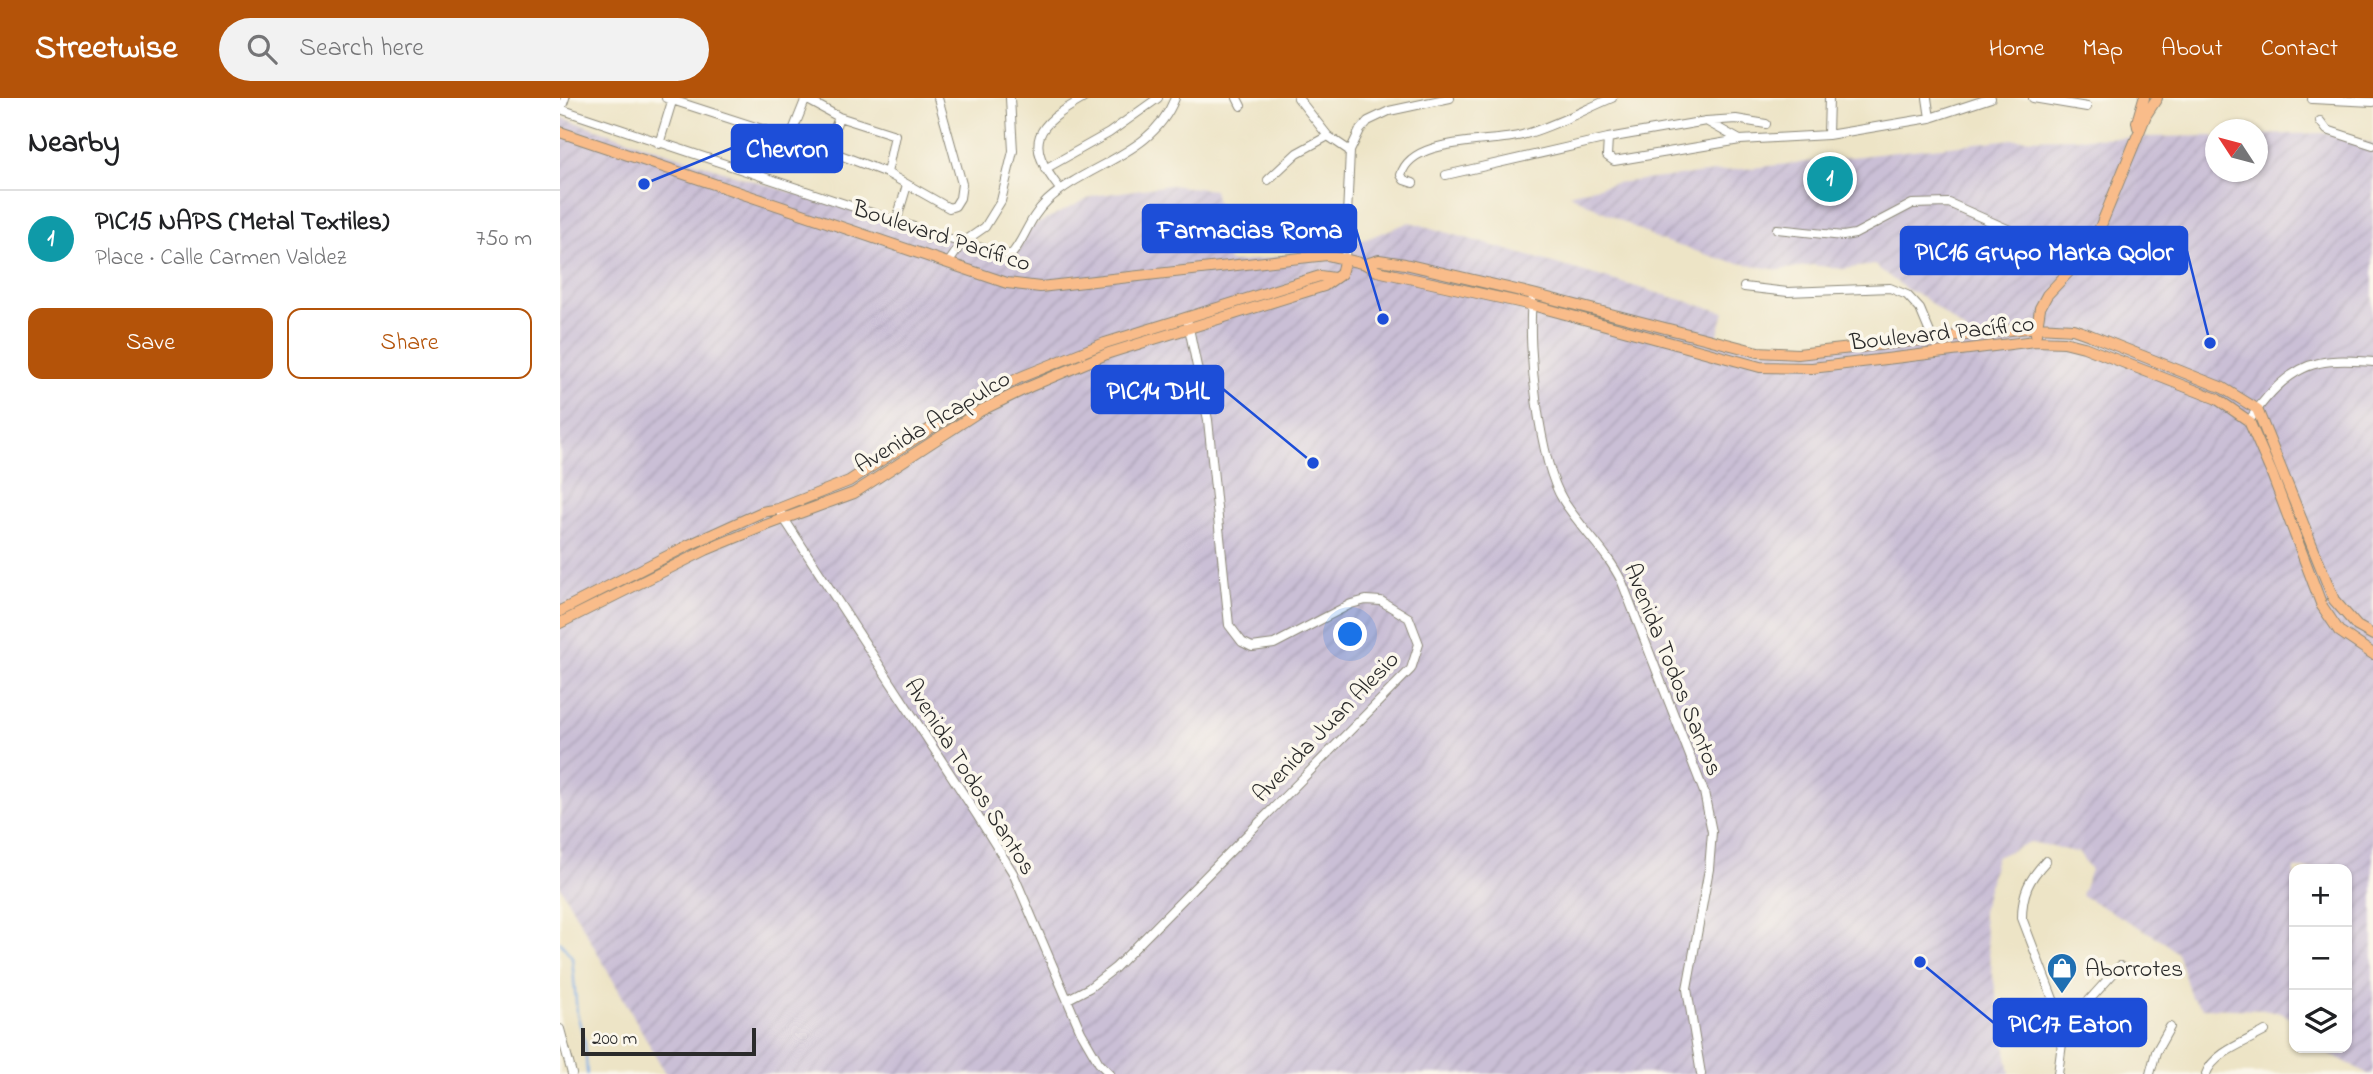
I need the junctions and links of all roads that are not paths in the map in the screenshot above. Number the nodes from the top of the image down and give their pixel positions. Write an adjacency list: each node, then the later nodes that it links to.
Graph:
1 (565, 98): 23 (street)
2 (806, 98): 24 (street); 34 (street)
3 (938, 98): 47 (street)
4 (1010, 98): 51 (street)
5 (1065, 98): 21 (street)
6 (1084, 98): 21 (street)
7 (1158, 98): 41 (street)
8 (1175, 98): 48 (street)
9 (1298, 98): 33 (street)
10 (1450, 98): 40 (street)
11 (1612, 98): 46 (street)
12 (1829, 98): 32 (street)
13 (1927, 98): 25 (street)
14 (1990, 98): 25 (street)
15 (2032, 98): 22 (street)
16 (2144, 98): 30 (main road)
17 (2157, 98): 30 (main road)
18 (670, 99): 29 (street); 37 (street)
19 (2312, 99): 20 (street)
20 (2373, 102)
21 (1072, 105): 41 (street)
22 (2087, 107)
23 (560, 109): 37 (street)
24 (839, 117): 39 (street); 43 (street)
25 (1930, 118): 32 (street)
26 (1706, 121): 28 (street); 35 (street); 36 (street)
27 (2320, 121): 38 (street)
28 (1766, 124)
29 (763, 129): 34 (street); 42 (street)
30 (2139, 131): 53 (main road)
31 (560, 132): 54 (main road, Boulevard Pacífico)
32 (1828, 135): 36 (street)
33 (1328, 136): 40 (street); 45 (street)
34 (790, 138): 39 (street)
35 (1608, 138): 36 (street); 44 (street)
36 (1740, 141)
37 (659, 144): 42 (street)
38 (2373, 145)
39 (827, 150): 43 (street)
40 (1350, 151): 52 (street)
41 (1045, 169): 48 (street)
42 (750, 172): 49 (street)
43 (887, 173): 47 (street)
44 (1446, 175)
45 (1268, 180)
46 (1413, 183)
47 (907, 185): 49 (street)
48 (1060, 189): 51 (street)
49 (897, 222): 51 (street)
50 (1777, 229): 53 (street)
51 (962, 243): 54 (street)
52 (1345, 258): 54 (main road, Boulevard Pacífico); 55 (main road, Boulevard Pacífico); 59 (main road, Avenida Acapulco)
53 (2079, 261): 60 (main road)
54 (948, 262)
55 (1365, 264): 57 (main road, Boulevard Pacífico); 58 (main road, Boulevard Pacífico)
56 (1744, 287): 61 (street)
57 (1533, 294): 58 (street, Avenida Todos Santos); 61 (main road, Boulevard Pacífico)
58 (1532, 305): 62 (main road, Boulevard Pacífico); 82 (street, Avenida Todos Santos)
59 (1188, 322): 66 (main road, Avenida Acapulco); 67 (main road, Avenida Acapulco); 74 (street, Avenida Juan Alesio)
60 (2037, 327): 61 (main road, Boulevard Pacífico); 62 (main road); 64 (main road, Boulevard Pacífico)
61 (1933, 340)
62 (2035, 341): 65 (main road, Boulevard Pacífico)
63 (2373, 362): 64 (street)
64 (2257, 409): 65 (street); 70 (main road)
65 (2249, 421): 71 (main road)
66 (778, 509): 67 (street, Avenida Todos Santos); 68 (main road, Avenida Acapulco)
67 (784, 519): 69 (main road, Avenida Acapulco); 74 (street, Avenida Todos Santos)
68 (560, 611)
69 (560, 623)
70 (2373, 635)
71 (2373, 654)
72 (2046, 860): 76 (street)
73 (2120, 966): 76 (street)
74 (1068, 999): 81 (street, Avenida Todos Santos)
75 (2170, 1027): 84 (street)
76 (2064, 1028): 83 (street)
77 (560, 1029): 79 (street)
78 (2265, 1031): 85 (street)
79 (564, 1062): 80 (street)
80 (572, 1074)
81 (1110, 1074)
82 (1701, 1074)
83 (2057, 1074)
84 (2150, 1074)
85 (2206, 1074)

